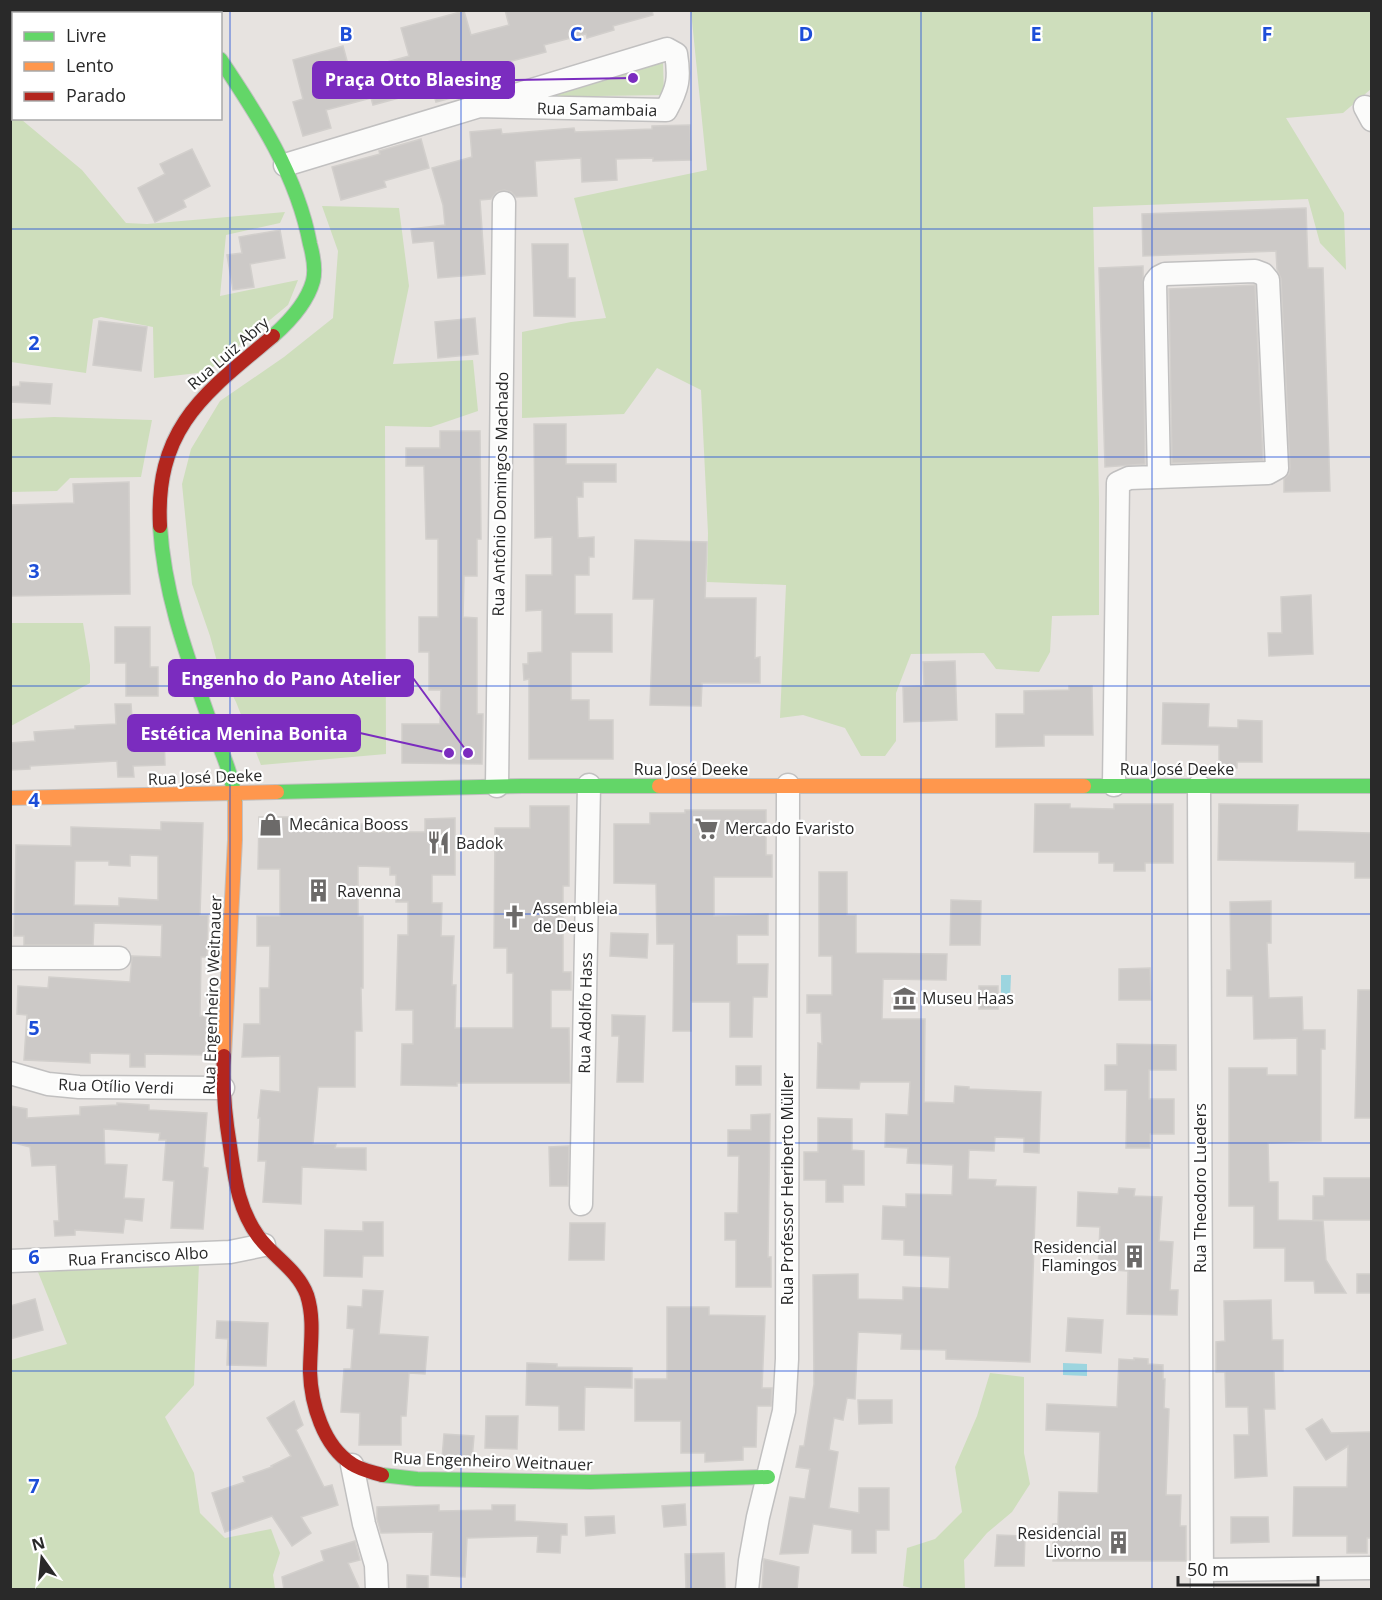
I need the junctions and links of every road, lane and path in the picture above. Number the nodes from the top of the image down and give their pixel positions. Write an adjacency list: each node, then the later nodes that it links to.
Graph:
1 (222, 62): 3 (street, Rua Luiz Abry)
2 (477, 106): 2 (street, Rua Samambaia); 3 (street, Rua Samambaia)
3 (285, 165): 12 (street, Rua Luiz Abry)
4 (504, 203): 9 (street, Rua Antônio Domingos Machado)
5 (1159, 477): 5 (street); 8 (street)
6 (589, 785): 7 (street, Rua José Deeke); 9 (street, Rua José Deeke); 18 (street, Rua Adolfo Hass)
7 (788, 785): 8 (street, Rua José Deeke); 22 (street, Rua Professor Heriberto Müller)
8 (1114, 785): 10 (street, Rua José Deeke)
9 (497, 786): 12 (street, Rua José Deeke)
10 (1199, 786): 11 (street, Rua José Deeke); 24 (street, Rua Theodoro Lueders)
11 (1371, 786)
12 (234, 793): 13 (street, Rua José Deeke); 17 (street, Rua Engenheiro Weitnauer)
13 (10, 798)
14 (10, 958): 15 (street)
15 (119, 958)
16 (10, 1073): 17 (street, Rua Otílio Verdi)
17 (223, 1088): 19 (street, Rua Engenheiro Weitnauer)
18 (581, 1204)
19 (264, 1245): 20 (street, Rua Francisco Albo); 21 (street, Rua Engenheiro Weitnauer)
20 (10, 1261)
21 (352, 1465): 22 (street, Rua Engenheiro Weitnauer); 25 (street)
22 (768, 1477): 26 (street, Rua Professor Heriberto Müller)
23 (1371, 1568): 24 (street)
24 (1202, 1580)
25 (377, 1590)
26 (747, 1590)

